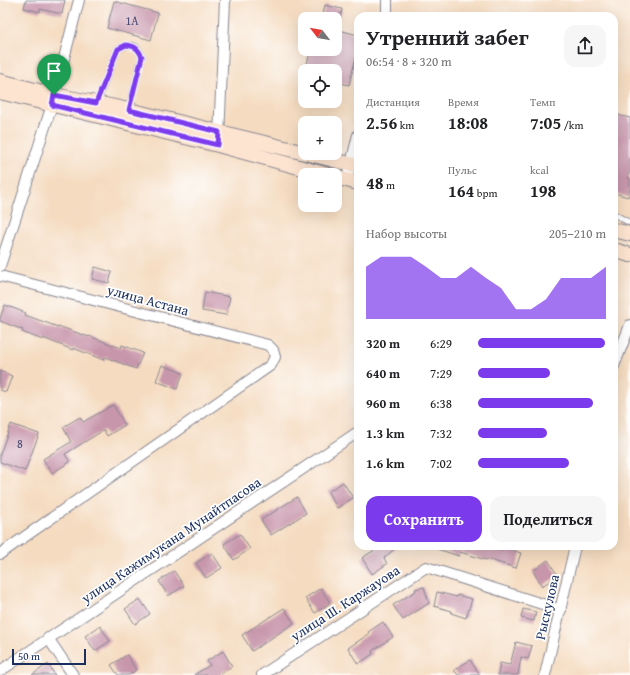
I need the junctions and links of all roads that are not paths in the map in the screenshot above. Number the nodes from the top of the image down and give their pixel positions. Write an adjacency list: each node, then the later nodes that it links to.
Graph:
1 (78, 0): 7 (street)
2 (225, 0): 10 (street)
3 (387, 0): 4 (street)
4 (386, 12)
5 (0, 81): 7 (main road)
6 (0, 92): 7 (main road)
7 (53, 100): 8 (main road); 10 (main road); 23 (street)
8 (96, 103): 9 (main road); 9 (lane)
9 (129, 110): 10 (main road)
10 (218, 138): 11 (main road); 15 (main road)
11 (298, 152)
12 (334, 160): 13 (main road)
13 (354, 165)
14 (354, 167): 16 (street)
15 (307, 168)
16 (347, 180)
17 (618, 216): 18 (lane)
18 (630, 223)
19 (618, 231): 20 (main road)
20 (630, 234)
21 (618, 251): 22 (main road)
22 (630, 255)
23 (0, 266)
24 (0, 276): 29 (street, улица Астана)
25 (630, 325): 26 (street)
26 (618, 356)
27 (354, 435): 31 (street, улица Кажимукана Мунайтпасова)
28 (574, 550): 30 (street, Рыскулова)
29 (0, 554)
30 (561, 610): 34 (street, улица Ш. Каржауова); 35 (street, Рыскулова)
31 (48, 638): 32 (street, улица Кажимукана Мунайтпасова); 33 (street)
32 (0, 671)
33 (72, 675)
34 (262, 675)
35 (545, 675)

